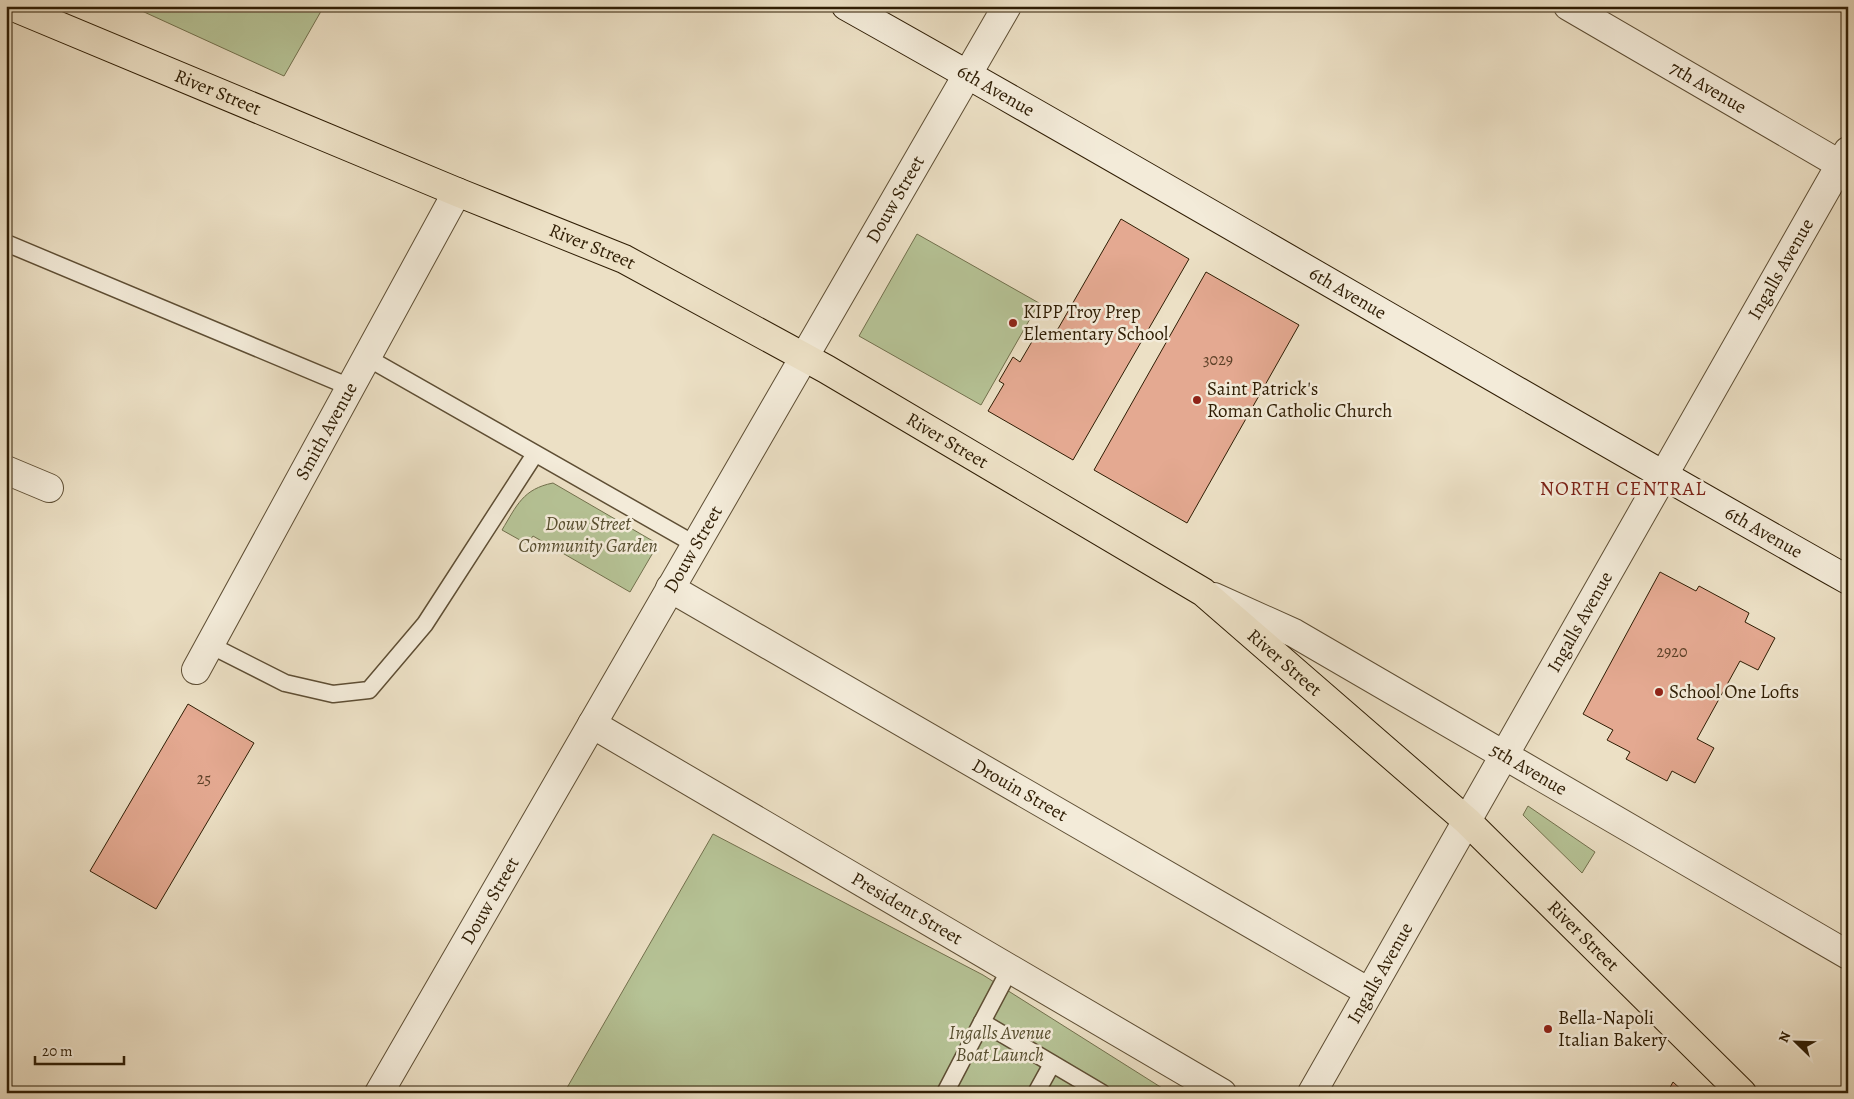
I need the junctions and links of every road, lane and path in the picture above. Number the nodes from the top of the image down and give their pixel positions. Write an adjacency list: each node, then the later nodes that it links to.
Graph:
1 (11, 6): 7 (main road, River Street)
2 (846, 6): 5 (street, 6th Avenue)
3 (1007, 6): 5 (street, Douw Street)
4 (1568, 6): 6 (street, 7th Avenue)
5 (968, 75): 10 (street, Douw Street); 14 (street, 6th Avenue)
6 (1845, 161): 14 (street, Ingalls Avenue)
7 (457, 192): 9 (street, Smith Avenue); 10 (main road, River Street)
8 (6, 243): 11 (lane)
9 (366, 357): 11 (street, Smith Avenue); 12 (lane)
10 (804, 357): 16 (street, Douw Street); 19 (main road, River Street)
11 (350, 387): 20 (street, Smith Avenue)
12 (535, 454): 16 (lane); 20 (lane)
13 (6, 470): 15 (street)
14 (1663, 476): 17 (street, 6th Avenue); 23 (street, Ingalls Avenue)
15 (49, 488)
16 (696, 545): 18 (street, Douw Street)
17 (1848, 580)
18 (670, 588): 22 (street, Douw Street); 27 (street, Drouin Street)
19 (1203, 592): 23 (street, 5th Avenue); 24 (main road, River Street)
20 (210, 644): 21 (street, Smith Avenue)
21 (196, 670)
22 (592, 724): 26 (street, President Street); 30 (street, Douw Street)
23 (1504, 756): 24 (street, Ingalls Avenue); 25 (street, 5th Avenue)
24 (1467, 821): 27 (street, Ingalls Avenue); 36 (main road, River Street)
25 (1848, 955)
26 (1010, 969): 28 (lane); 34 (street, President Street)
27 (1370, 992): 35 (street, Ingalls Avenue)
28 (982, 1022): 29 (lane); 31 (lane)
29 (1052, 1064): 32 (lane); 33 (lane)
30 (379, 1093)
31 (945, 1093)
32 (1036, 1093)
33 (1102, 1093)
34 (1222, 1093)
35 (1312, 1093)
36 (1742, 1093)

